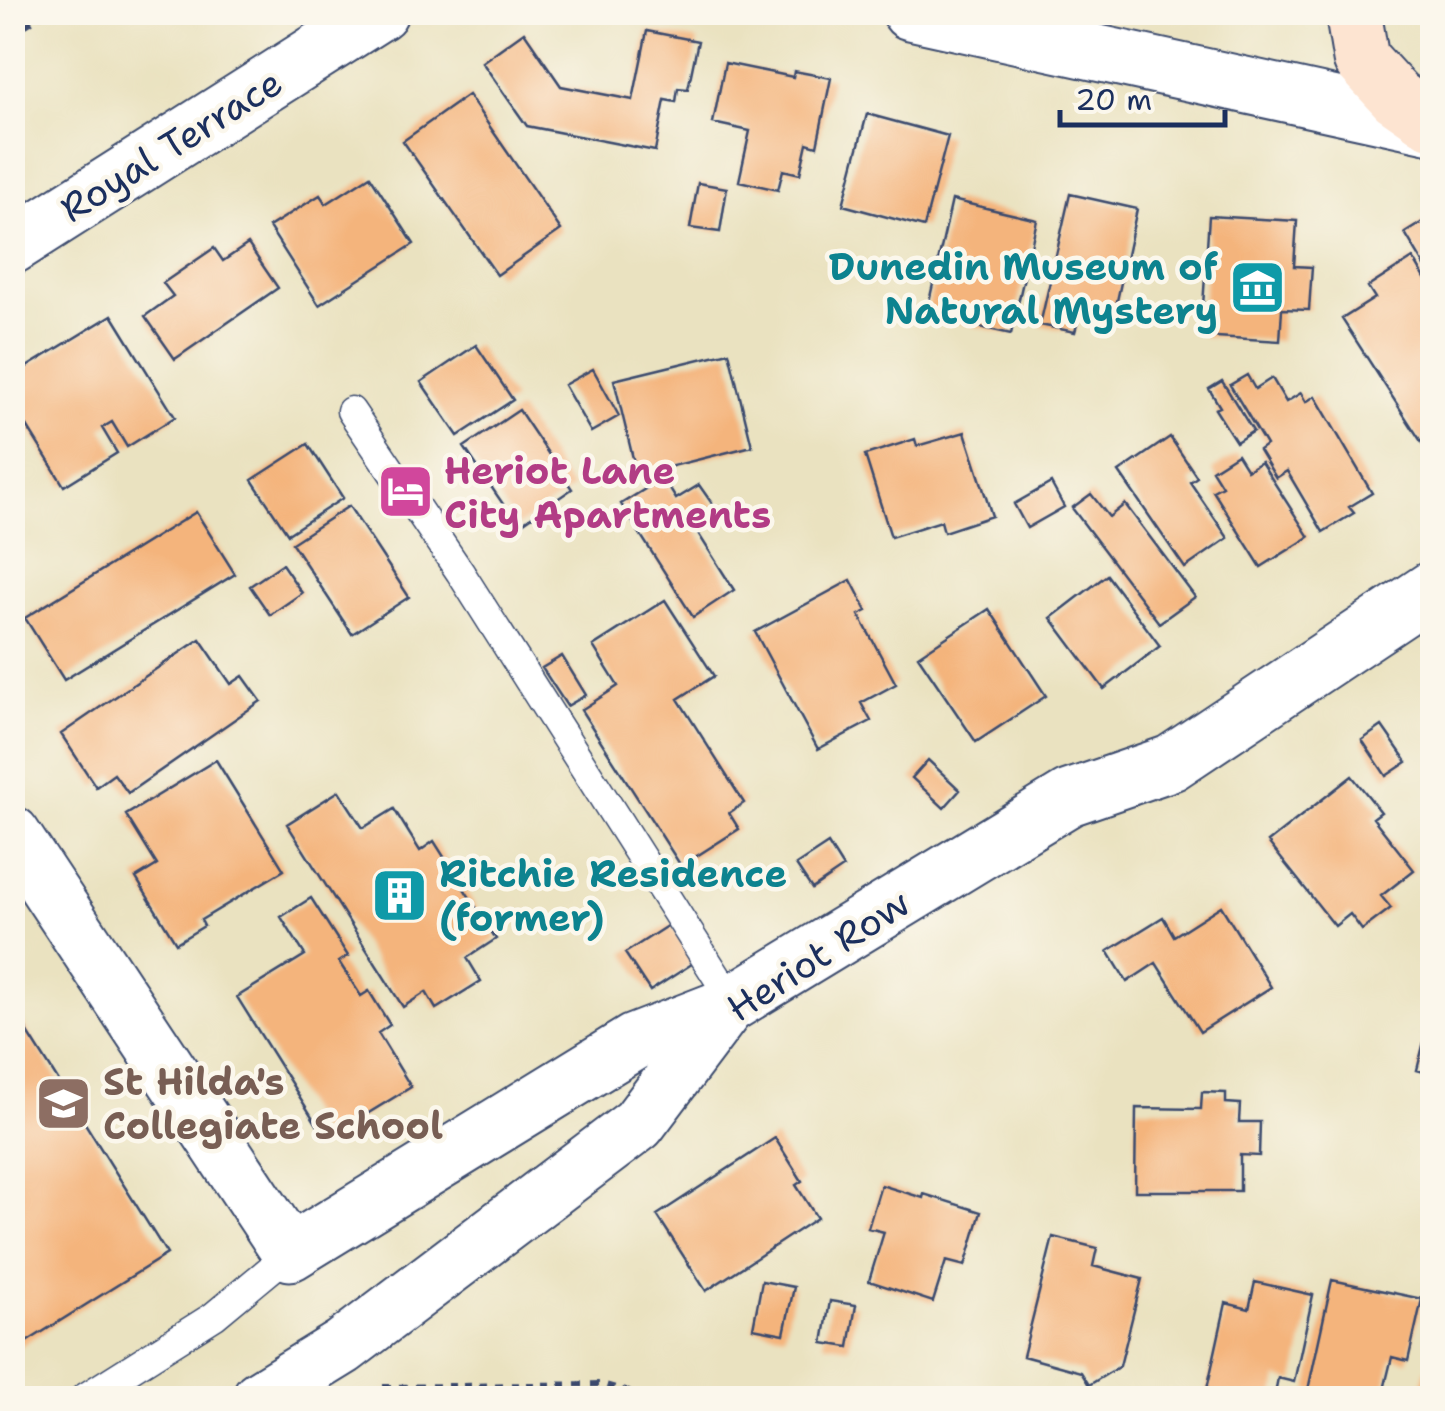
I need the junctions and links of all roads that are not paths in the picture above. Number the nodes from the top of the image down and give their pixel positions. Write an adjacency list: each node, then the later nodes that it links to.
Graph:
1 (380, 12): 5 (street, Royal Terrace)
2 (910, 12): 4 (street)
3 (1353, 12): 4 (street)
4 (1432, 124)
5 (12, 246)
6 (351, 411): 9 (lane)
7 (1432, 589): 9 (street, Heriot Row)
8 (12, 834): 10 (street)
9 (730, 1004): 10 (street); 11 (street, Heriot Row)
10 (290, 1254): 12 (lane)
11 (339, 1380): 13 (street, Heriot Row)
12 (84, 1398)
13 (260, 1398)

